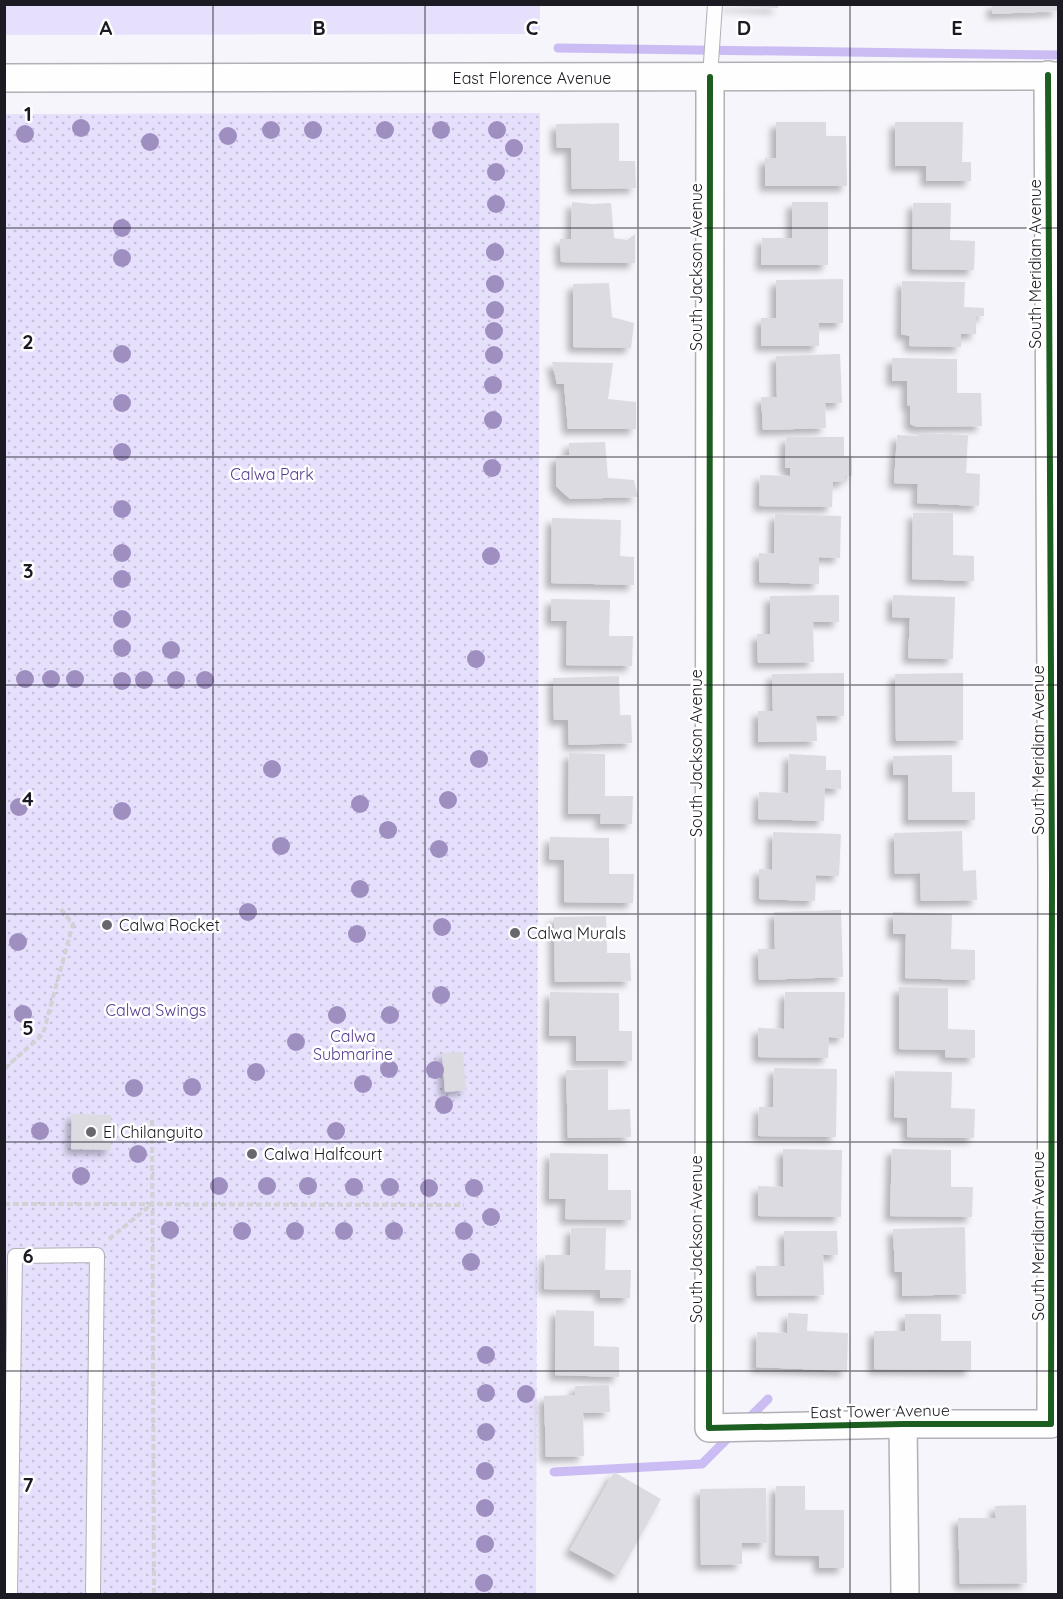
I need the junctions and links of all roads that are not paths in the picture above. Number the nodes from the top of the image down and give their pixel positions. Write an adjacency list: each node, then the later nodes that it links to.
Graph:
1 (715, 4): 3 (lane)
2 (1053, 76): 3 (street, East Florence Avenue); 5 (street, South Meridian Avenue)
3 (710, 77): 4 (street, East Florence Avenue); 8 (street, South Jackson Avenue)
4 (4, 78)
5 (1055, 875): 7 (street, South Meridian Avenue)
6 (903, 1424): 7 (street, East Tower Avenue); 8 (street, East Tower Avenue); 11 (street)
7 (1051, 1424)
8 (709, 1428)
9 (10, 1594): 10 (lane)
10 (93, 1594)
11 (905, 1594)

